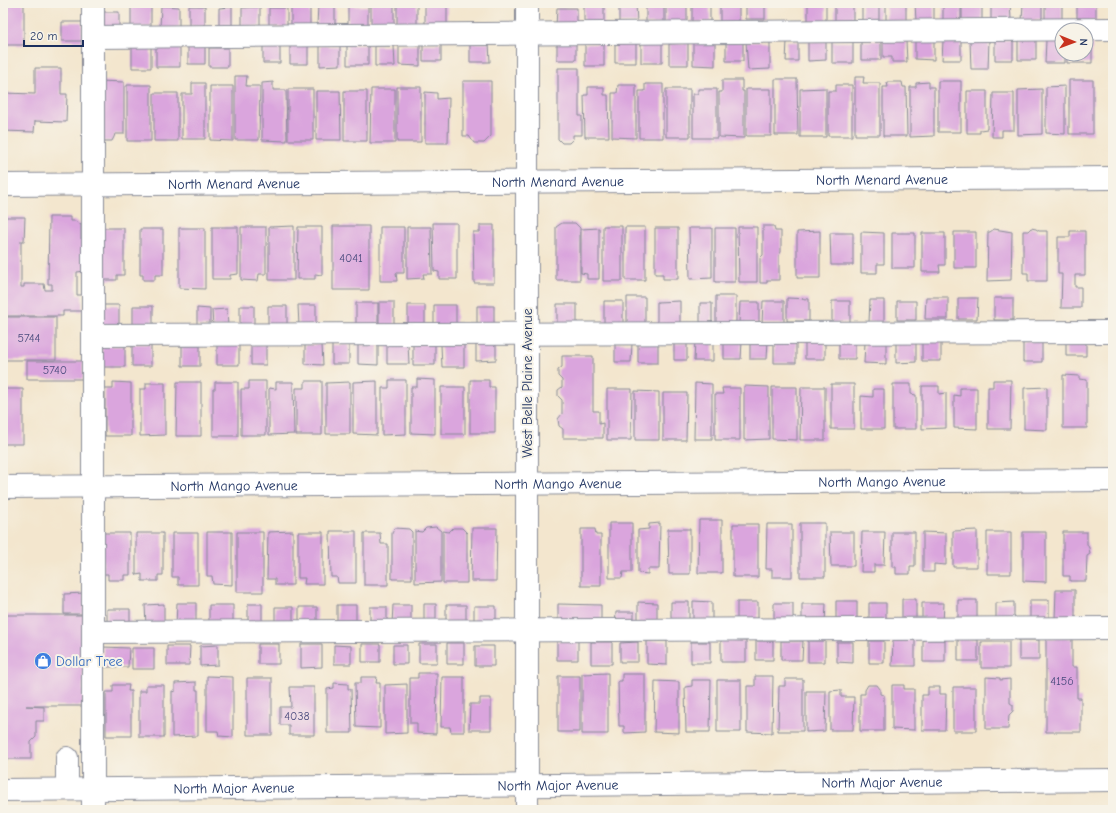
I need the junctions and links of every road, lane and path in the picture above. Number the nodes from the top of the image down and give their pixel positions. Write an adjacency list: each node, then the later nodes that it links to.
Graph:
1 (93, 3): 5 (street)
2 (527, 3): 4 (street, West Belle Plaine Avenue)
3 (1113, 29): 4 (street)
4 (527, 33): 5 (street); 7 (street, West Belle Plaine Avenue)
5 (93, 36): 8 (street)
6 (1113, 178): 7 (street, North Menard Avenue)
7 (527, 182): 8 (street, North Menard Avenue); 11 (street, West Belle Plaine Avenue)
8 (93, 185): 9 (street, North Menard Avenue); 12 (street)
9 (3, 186)
10 (1113, 332): 11 (street)
11 (527, 333): 12 (street); 14 (street, West Belle Plaine Avenue)
12 (94, 335): 15 (street)
13 (1113, 480): 14 (street, North Mango Avenue)
14 (527, 483): 15 (street, North Mango Avenue); 18 (street, West Belle Plaine Avenue)
15 (94, 486): 16 (street, North Mango Avenue); 19 (street)
16 (3, 487)
17 (1113, 628): 18 (street)
18 (527, 630): 19 (street); 22 (street, West Belle Plaine Avenue)
19 (94, 632): 25 (street)
20 (67, 758): 24 (street)
21 (1113, 780): 22 (street, North Major Avenue)
22 (527, 786): 25 (street, North Major Avenue); 26 (street, West Belle Plaine Avenue)
23 (3, 790): 24 (street, North Major Avenue)
24 (67, 790): 25 (street, North Major Avenue)
25 (93, 800)
26 (527, 810)

